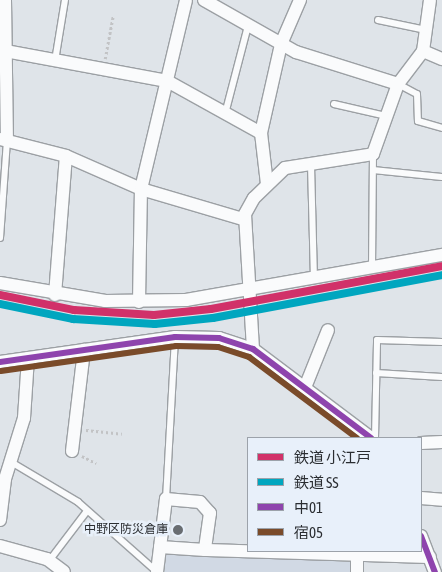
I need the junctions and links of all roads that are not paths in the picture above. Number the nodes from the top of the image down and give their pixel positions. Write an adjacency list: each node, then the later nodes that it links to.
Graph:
1 (5, 0): 11 (street)
2 (65, 0): 14 (lane)
3 (186, 0): 15 (street)
4 (204, 0): 8 (street)
5 (300, 0): 10 (street)
6 (430, 0): 9 (street)
7 (378, 20): 9 (lane)
8 (248, 26): 10 (street); 18 (lane)
9 (426, 30): 12 (street)
10 (281, 44): 16 (street); 21 (street)
11 (3, 50): 14 (street); 22 (street)
12 (424, 51): 13 (street); 16 (street)
13 (442, 58)
14 (55, 61): 15 (street)
15 (166, 81): 18 (street); 29 (street)
16 (398, 84): 19 (street); 20 (lane)
17 (334, 104): 19 (lane)
18 (225, 114): 21 (street)
19 (386, 116): 23 (street)
20 (442, 128)
21 (261, 133): 28 (street)
22 (4, 140): 24 (street); 31 (lane)
23 (373, 154): 25 (street); 26 (lane)
24 (66, 156): 29 (street); 37 (street)
25 (311, 165): 28 (street); 34 (lane)
26 (373, 170): 27 (lane); 33 (lane)
27 (442, 177)
28 (267, 184): 30 (street)
29 (141, 189): 30 (street); 38 (street)
30 (243, 219): 36 (street)
31 (0, 238)
32 (442, 255): 33 (street)
33 (372, 268): 34 (street)
34 (314, 279): 36 (street)
35 (0, 284): 37 (street)
36 (250, 291): 38 (street); 42 (street)
37 (55, 295): 38 (street)
38 (139, 302)
39 (328, 330): 48 (street)
40 (174, 337): 42 (street); 43 (street); 57 (lane)
41 (442, 342): 46 (lane)
42 (254, 348): 48 (street)
43 (84, 350): 44 (street); 53 (street)
44 (28, 358): 45 (street); 54 (street)
45 (0, 362)
46 (376, 373): 47 (lane); 50 (lane)
47 (442, 377)
48 (306, 384): 49 (street)
49 (372, 437)
50 (373, 437)
51 (442, 442): 52 (street)
52 (422, 443)
53 (72, 451)
54 (11, 462): 55 (street); 59 (lane)
55 (2, 479): 60 (street)
56 (422, 498): 58 (street)
57 (166, 499): 63 (street); 64 (street)
58 (442, 500)
59 (87, 511): 69 (lane); 71 (lane)
60 (0, 520)
61 (422, 538): 68 (street)
62 (0, 546): 69 (street)
63 (160, 547): 64 (street); 71 (street)
64 (205, 550): 65 (street)
65 (247, 552)
66 (248, 552): 67 (street)
67 (357, 557): 68 (street); 72 (street)
68 (430, 558): 73 (street)
69 (49, 561): 70 (street)
70 (64, 572)
71 (157, 572)
72 (358, 572)
73 (435, 572)

